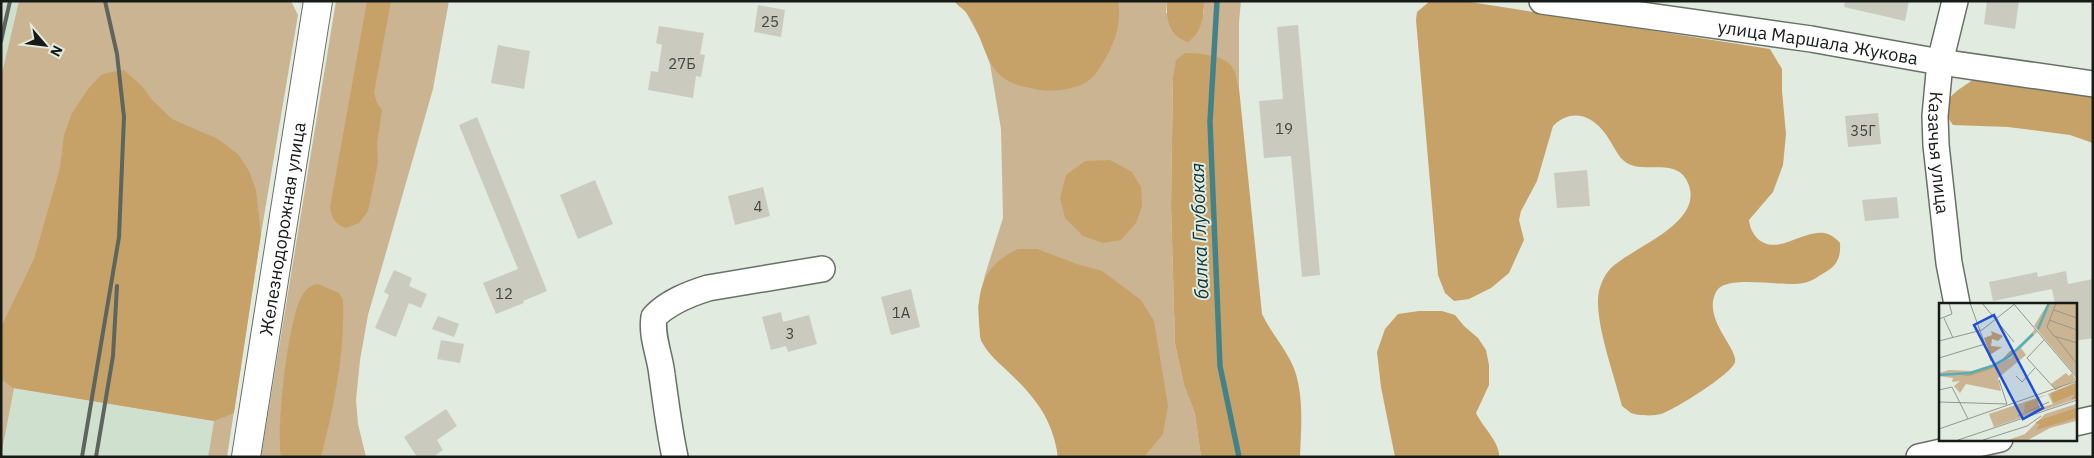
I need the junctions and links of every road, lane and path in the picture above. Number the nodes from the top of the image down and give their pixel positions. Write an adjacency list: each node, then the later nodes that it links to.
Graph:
1 (318, 1): 12 (main road, Железнодорожная улица)
2 (1542, 1): 4 (street, улица Маршала Жукова)
3 (1955, 1): 5 (street, Казачья улица)
4 (1663, 10): 5 (street, улица Маршала Жукова)
5 (1940, 62): 6 (street, улица Маршала Жукова); 8 (street, Казачья улица)
6 (2093, 84)
7 (822, 269): 13 (street)
8 (1957, 303)
9 (2093, 419): 10 (street)
10 (2076, 423)
11 (1988, 445): 14 (street)
12 (246, 457)
13 (676, 457)
14 (1920, 457)

